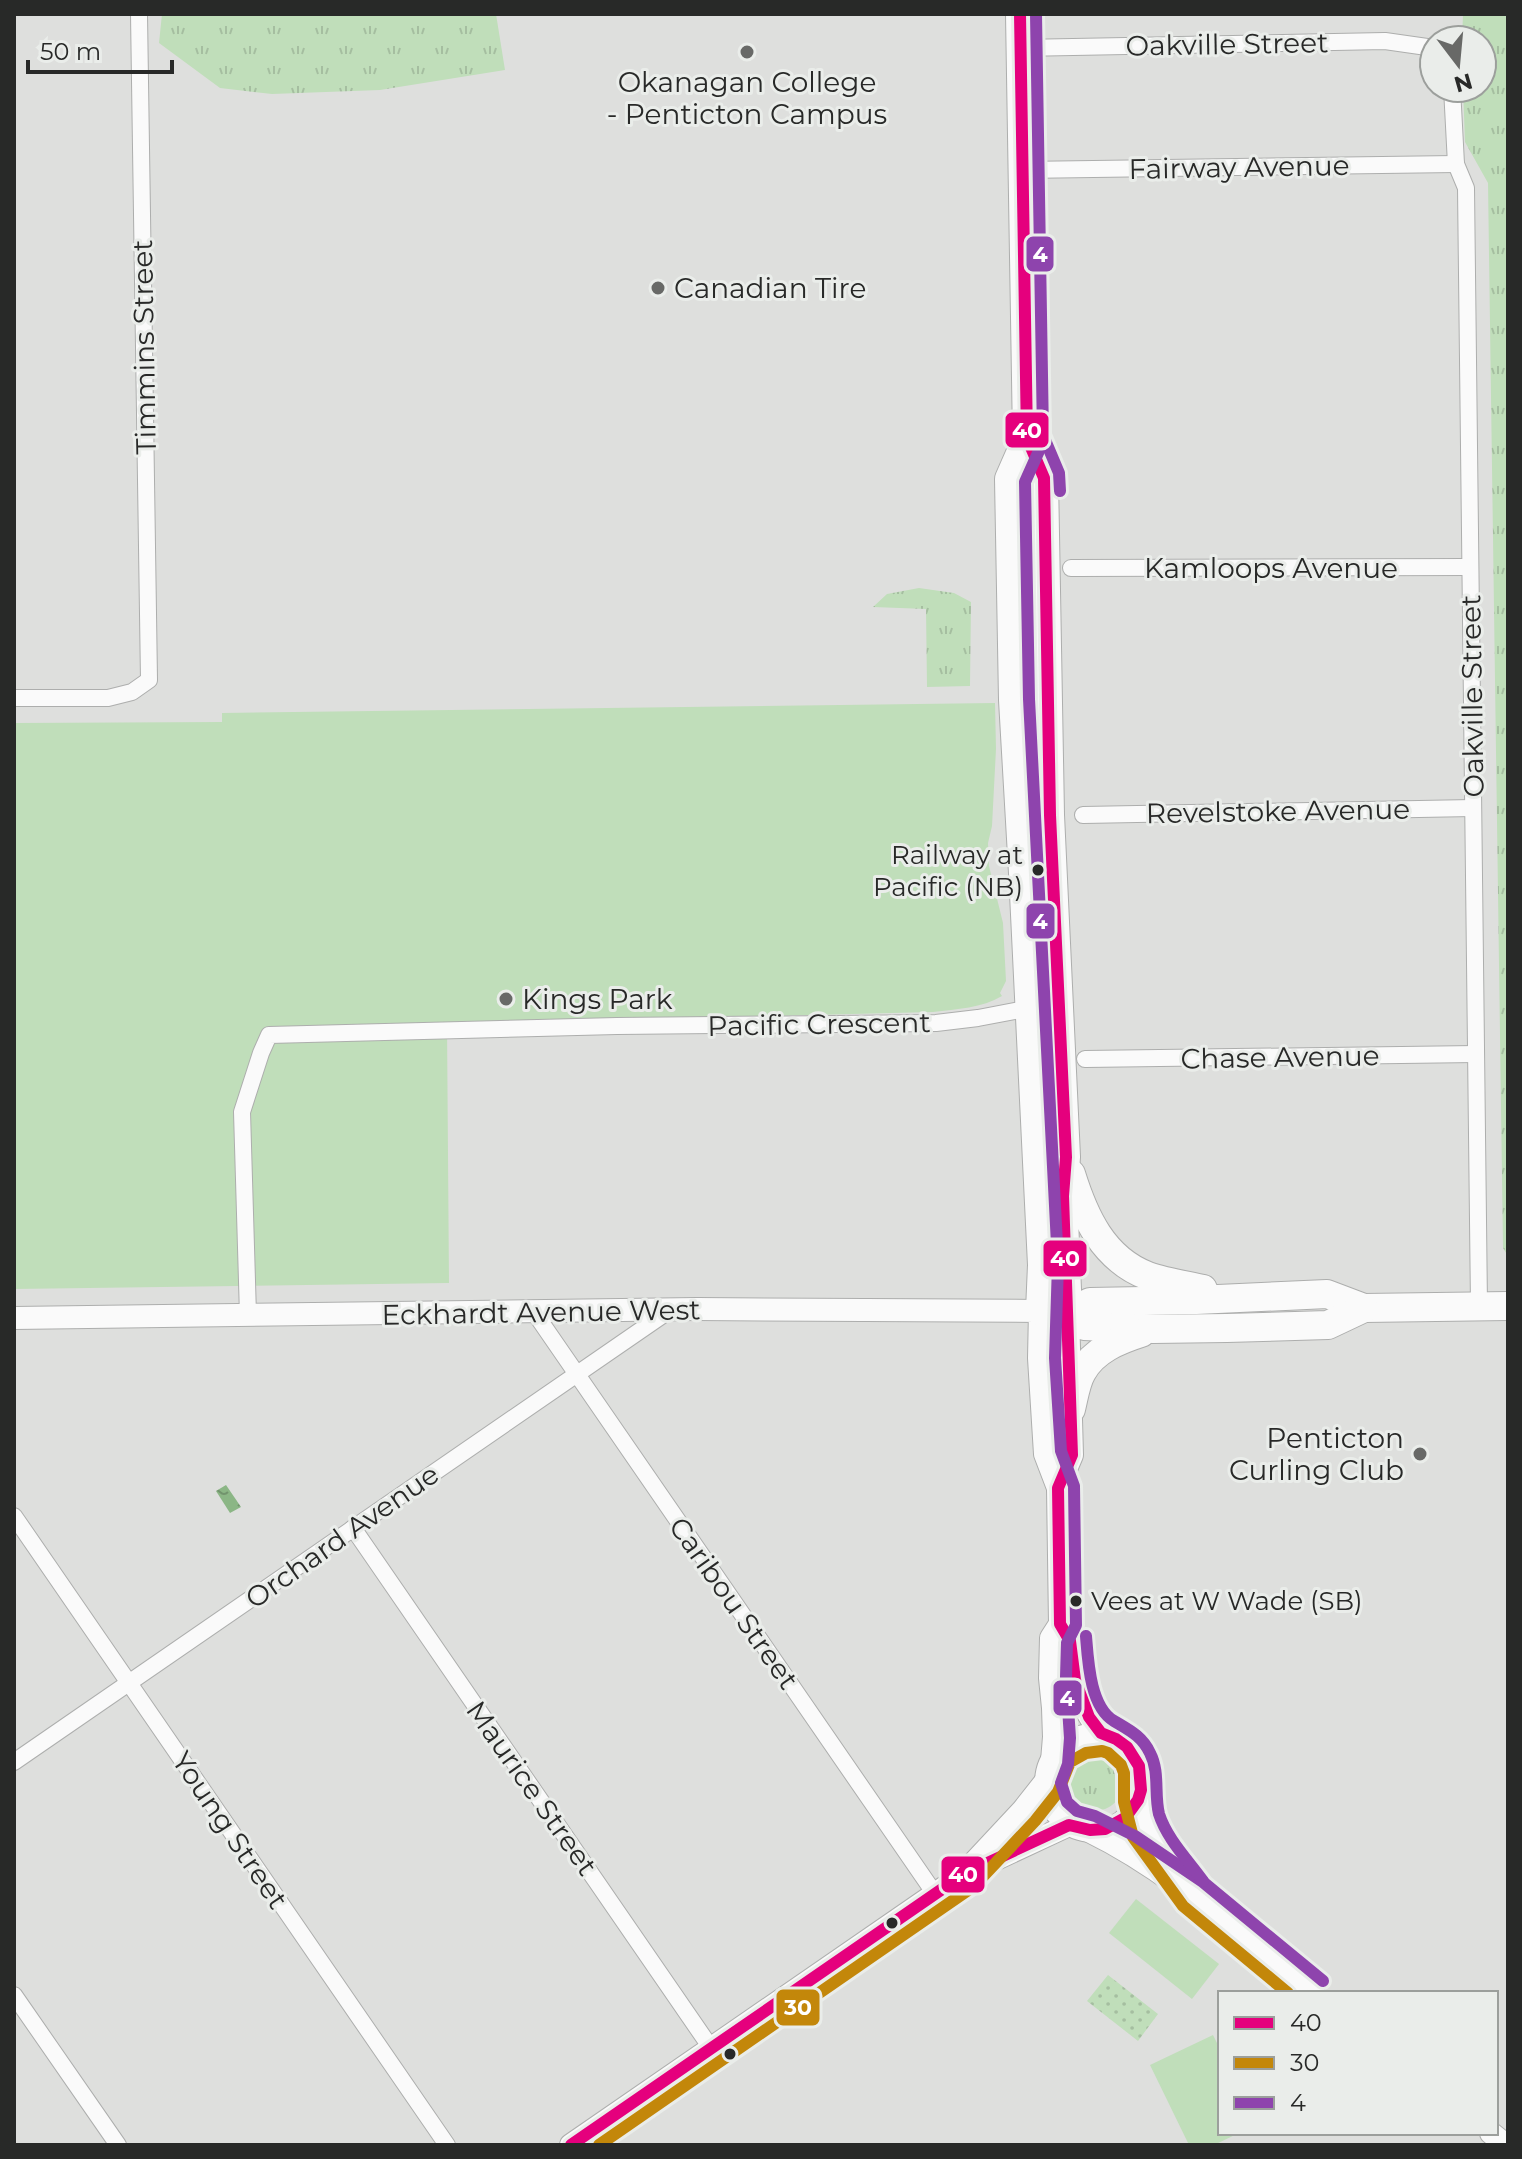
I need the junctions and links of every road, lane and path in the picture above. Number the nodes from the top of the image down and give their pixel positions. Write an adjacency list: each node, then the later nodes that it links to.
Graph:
1 (139, 14): 11 (street, Timmins Street)
2 (1020, 14): 4 (highway)
3 (1418, 46): 4 (street, Oakville Street)
4 (1020, 48): 7 (highway)
5 (1453, 104): 6 (street, Oakville Street)
6 (1456, 164): 7 (street, Fairway Avenue); 9 (street, Oakville Street)
7 (1022, 170): 8 (highway)
8 (1027, 438): 14 (highway); 17 (highway)
9 (1470, 567): 10 (street, Kamloops Avenue); 12 (street, Oakville Street)
10 (1071, 568)
11 (14, 698)
12 (1473, 808): 13 (street, Revelstoke Avenue); 15 (street, Oakville Street)
13 (1083, 815)
14 (1030, 1008): 24 (highway); 25 (street, Pacific Crescent)
15 (1476, 1054): 16 (street, Chase Avenue); 19 (street, Oakville Street)
16 (1085, 1059)
17 (1066, 1157): 18 (highway); 24 (highway)
18 (1239, 1298): 21 (highway, Eckhardt Avenue West); 24 (highway, Eckhardt Avenue West)
19 (1479, 1306): 20 (highway, Eckhardt Avenue West); 21 (highway, Eckhardt Avenue West)
20 (1508, 1306)
21 (1364, 1308): 27 (highway, Eckhardt Avenue West)
22 (670, 1310): 23 (street, Eckhardt Avenue West); 24 (street, Eckhardt Avenue West); 28 (street, Orchard Avenue)
23 (534, 1312): 25 (street, Eckhardt Avenue West); 28 (street, Caribou Street)
24 (1054, 1312): 27 (highway, Eckhardt Avenue West); 29 (street); 30 (street)
25 (248, 1315): 26 (street, Eckhardt Avenue West)
26 (14, 1318)
27 (1153, 1329): 29 (highway)
28 (577, 1374): 32 (street, Orchard Avenue); 41 (street, Caribou Street)
29 (1071, 1409): 30 (street)
30 (1058, 1488): 33 (street)
31 (14, 1516): 34 (street, Young Street)
32 (353, 1528): 34 (street, Orchard Avenue); 45 (street, Maurice Street)
33 (1060, 1624): 35 (street); 37 (street)
34 (129, 1683): 36 (street, Orchard Avenue); 47 (street, Young Street)
35 (1103, 1735): 37 (street); 38 (street)
36 (14, 1762)
37 (1048, 1772): 39 (street); 40 (street)
38 (1140, 1799): 39 (street); 42 (street)
39 (1079, 1828): 40 (street); 42 (street)
40 (964, 1874): 41 (street)
41 (935, 1894): 45 (street)
42 (1195, 1896): 43 (street)
43 (1311, 1991)
44 (14, 1995): 46 (street)
45 (711, 2048): 48 (street)
46 (118, 2145)
47 (447, 2145)
48 (571, 2145)

